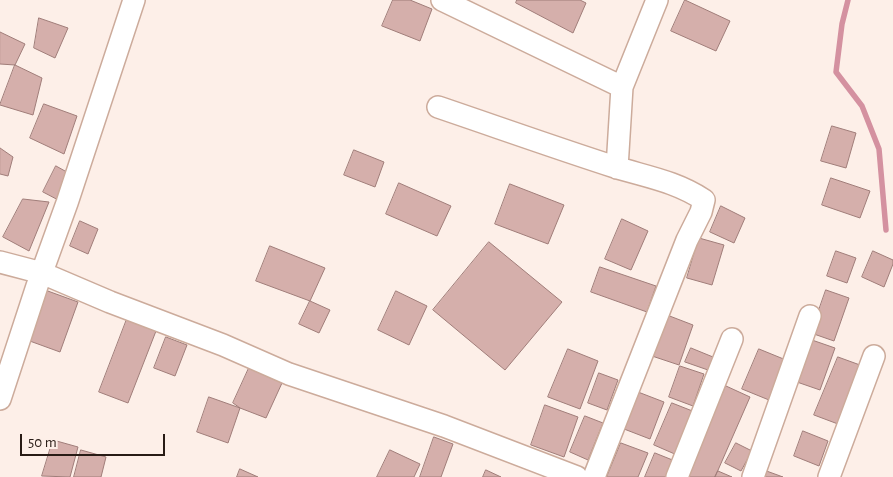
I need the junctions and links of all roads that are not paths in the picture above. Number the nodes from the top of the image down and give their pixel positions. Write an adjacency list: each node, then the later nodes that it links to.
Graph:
1 (134, 0): 9 (street)
2 (442, 0): 4 (street)
3 (657, 0): 5 (street)
4 (486, 9): 5 (street)
5 (622, 88): 7 (street)
6 (438, 107): 7 (street)
7 (617, 168): 15 (street)
8 (0, 262): 9 (street)
9 (42, 273): 13 (street); 14 (street)
10 (810, 316): 17 (street)
11 (732, 339): 16 (street)
12 (874, 356): 18 (street)
13 (0, 399)
14 (577, 477)
15 (594, 477)
16 (677, 477)
17 (753, 477)
18 (829, 477)

